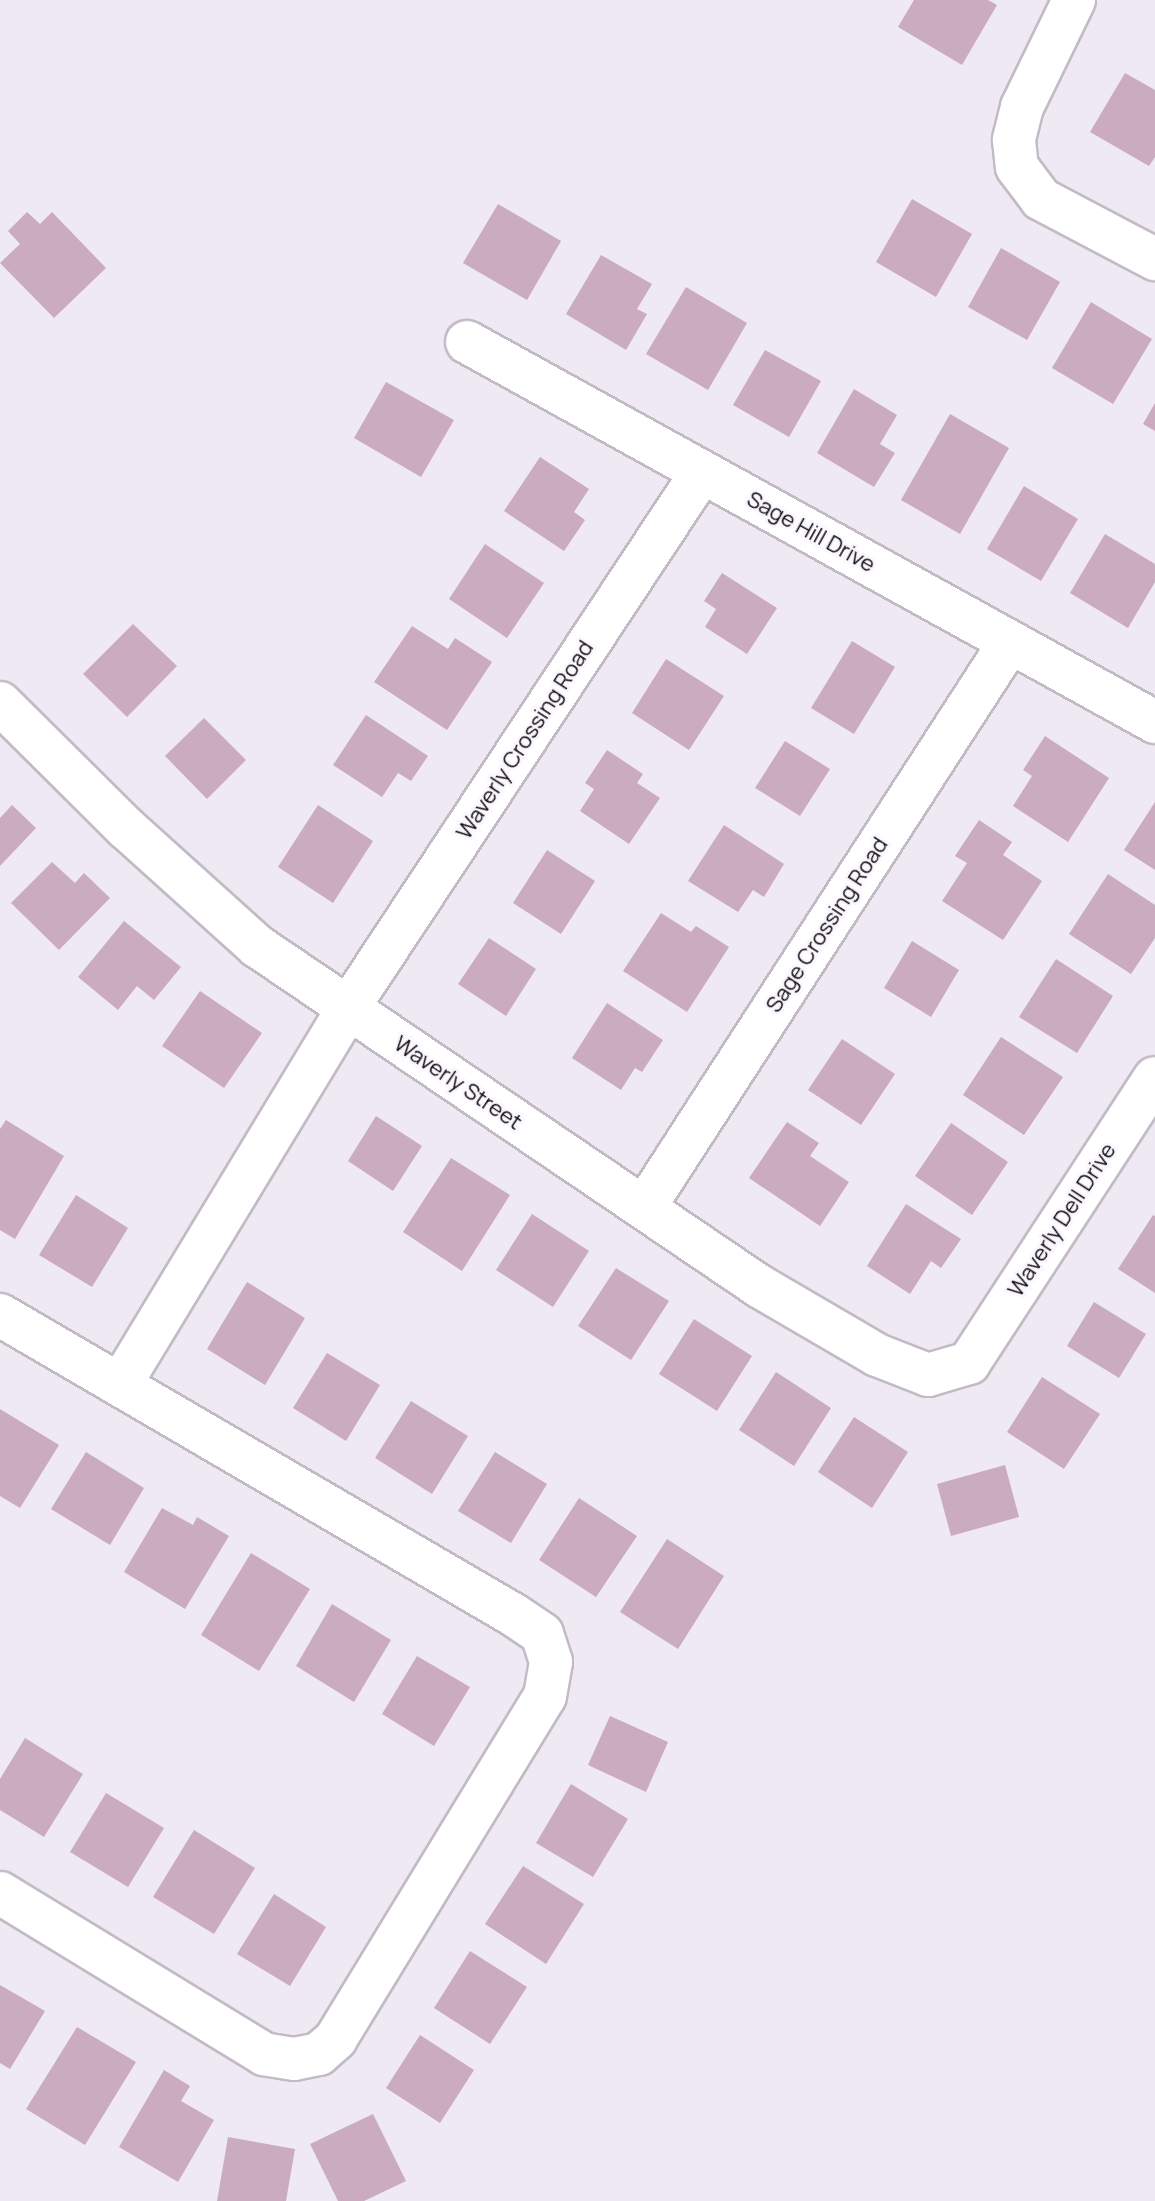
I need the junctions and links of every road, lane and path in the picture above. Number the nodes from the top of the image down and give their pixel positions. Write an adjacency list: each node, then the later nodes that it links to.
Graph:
1 (1074, 0): 2 (street)
2 (1155, 259)
3 (467, 342): 4 (street, Sage Hill Drive)
4 (702, 472): 5 (street, Sage Hill Drive); 8 (street, Waverly Crossing Road)
5 (1010, 642): 7 (street, Sage Hill Drive); 10 (street, Sage Crossing Road)
6 (0, 703): 8 (street, Waverly Street)
7 (1155, 722)
8 (348, 1008): 10 (street, Waverly Street); 13 (street, Waverly Crossing Road)
9 (1155, 1078): 12 (street, Waverly Dell Drive)
10 (644, 1208): 12 (street, Waverly Street)
11 (0, 1315): 13 (street)
12 (969, 1363)
13 (120, 1385): 14 (street)
14 (0, 1893)

